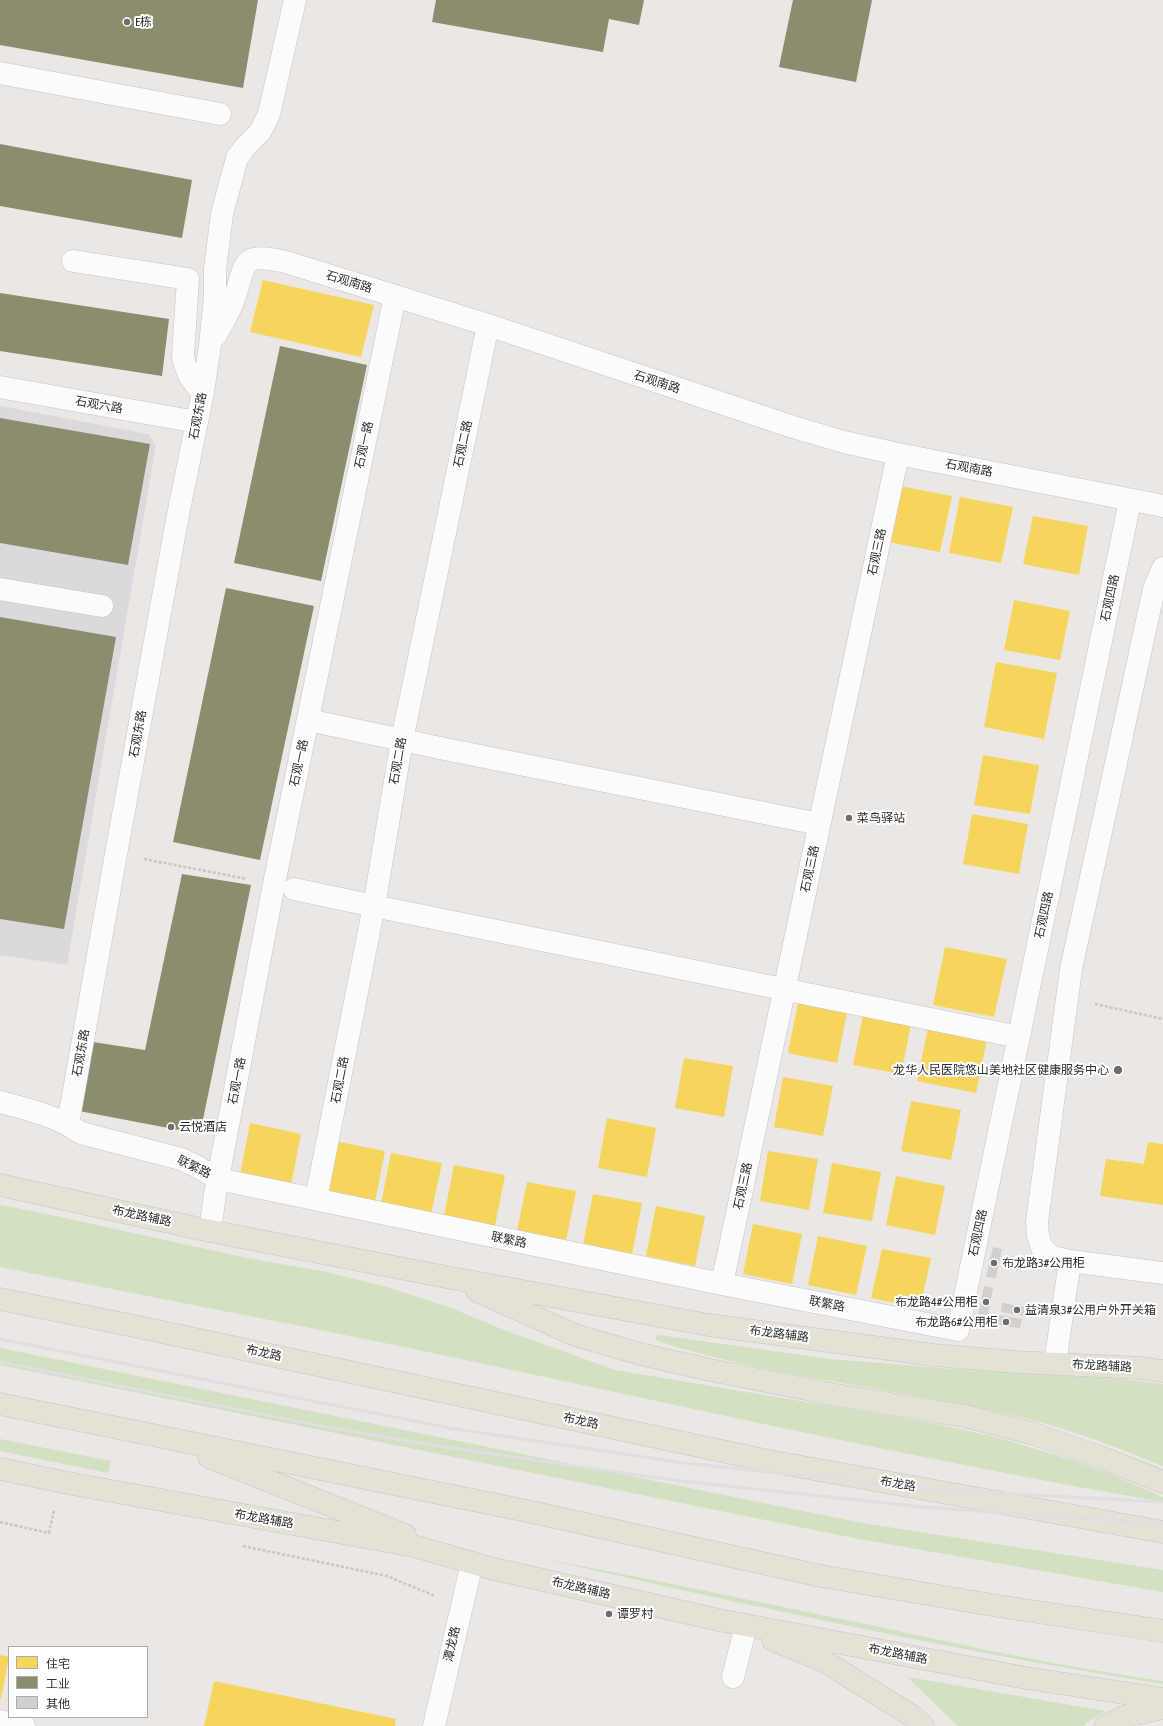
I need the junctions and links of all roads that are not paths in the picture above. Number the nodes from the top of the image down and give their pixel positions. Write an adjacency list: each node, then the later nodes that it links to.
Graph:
1 (295, 0): 7 (street, 石观东路)
2 (0, 72): 3 (street)
3 (220, 114)
4 (73, 261): 9 (street)
5 (395, 296): 6 (street, 石观南路); 7 (street, 石观南路); 17 (street, 石观一路)
6 (488, 325): 11 (street, 石观南路); 18 (street, 石观二路)
7 (210, 345): 9 (street, 石观东路)
8 (0, 387): 10 (street, 石观六路)
9 (203, 392): 10 (street, 石观东路)
10 (197, 422): 25 (street, 石观东路)
11 (898, 454): 12 (street, 石观南路); 19 (street, 石观三路)
12 (1130, 501): 13 (street, 石观南路); 23 (street, 石观四路)
13 (1163, 506)
14 (1163, 568): 30 (street)
15 (0, 589): 16 (street)
16 (102, 606)
17 (308, 720): 18 (street); 20 (street, 石观一路)
18 (402, 740): 19 (street); 21 (street, 石观二路)
19 (819, 824): 22 (street, 石观三路)
20 (284, 886): 21 (street); 26 (street, 石观一路)
21 (374, 906): 22 (street); 28 (street, 石观二路)
22 (785, 990): 23 (street); 33 (street, 石观三路)
23 (1019, 1037): 35 (street, 石观四路)
24 (0, 1102): 25 (street, 联繁路)
25 (68, 1124): 26 (street, 联繁路)
26 (218, 1179): 28 (street, 联繁路); 29 (street, 石观一路)
27 (0, 1185): 29 (main road, 布龙路辅路)
28 (316, 1199): 33 (street, 联繁路)
29 (210, 1231): 32 (main road, 布龙路辅路)
30 (1070, 1262): 31 (street); 36 (street)
31 (1163, 1273)
32 (446, 1277): 36 (main road, 布龙路辅路); 41 (main road)
33 (722, 1284): 35 (street, 联繁路)
34 (0, 1299): 42 (main road, 布龙路)
35 (958, 1330)
36 (1055, 1363): 37 (main road, 布龙路辅路)
37 (1163, 1371)
38 (0, 1404): 39 (main road)
39 (154, 1435): 43 (main road); 46 (main road)
40 (0, 1468): 43 (main road, 布龙路辅路)
41 (1163, 1482)
42 (1163, 1532)
43 (481, 1565): 44 (main road, 布龙路辅路); 52 (street, 潭龙路)
44 (719, 1620): 45 (main road); 48 (main road, 布龙路辅路)
45 (745, 1630): 47 (street); 53 (main road)
46 (1163, 1631)
47 (733, 1677)
48 (1163, 1700)
49 (1163, 1708): 54 (main road)
50 (0, 1721): 51 (street)
51 (24, 1726)
52 (434, 1726)
53 (923, 1726)
54 (1105, 1726)

